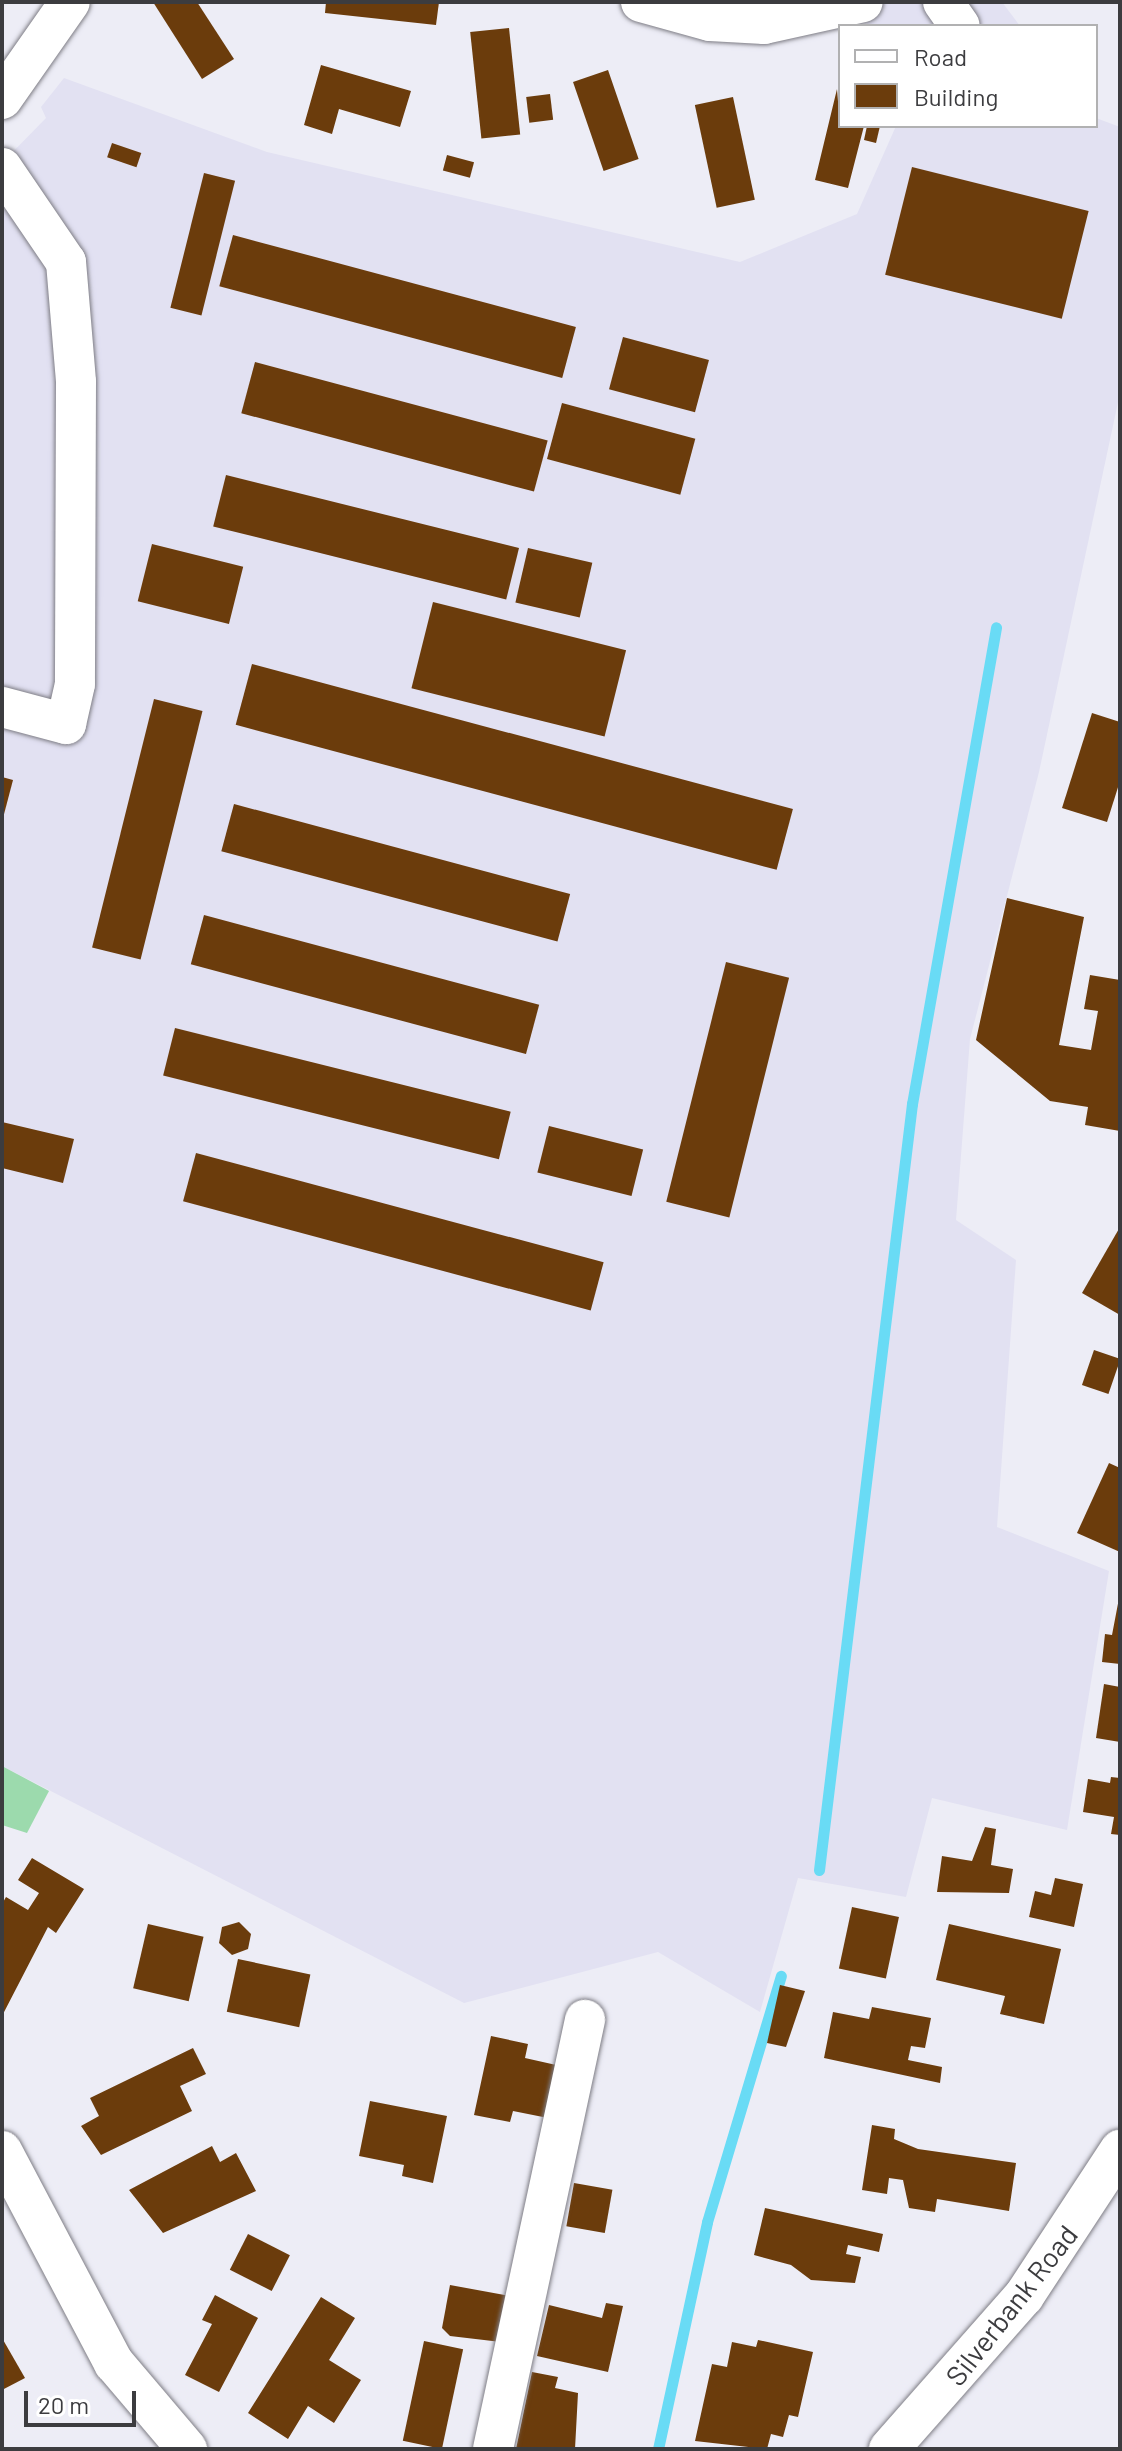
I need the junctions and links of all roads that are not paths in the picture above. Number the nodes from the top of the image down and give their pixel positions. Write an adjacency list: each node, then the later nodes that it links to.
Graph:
1 (70, 2): 6 (street)
2 (863, 2): 4 (street)
3 (943, 2): 5 (street)
4 (654, 4)
5 (959, 24)
6 (2, 99)
7 (2, 168): 8 (street)
8 (2, 707)
9 (585, 2020): 13 (street)
10 (1120, 2150): 14 (street, Silverbank Road)
11 (2, 2151): 12 (street)
12 (187, 2449)
13 (493, 2449)
14 (889, 2449)

